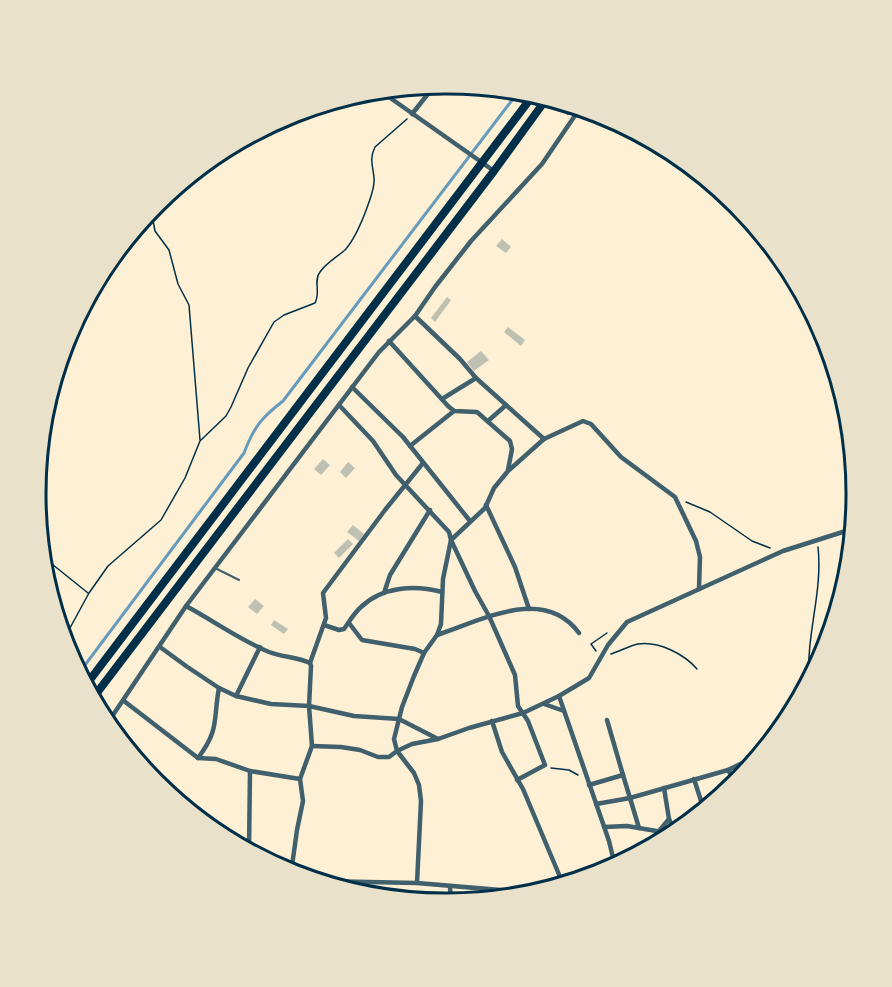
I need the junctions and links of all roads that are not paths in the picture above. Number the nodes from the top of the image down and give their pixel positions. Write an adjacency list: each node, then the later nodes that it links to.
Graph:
1 (427, 95): 5 (street)
2 (390, 98): 5 (street)
3 (527, 103): 7 (main road)
4 (541, 106): 8 (main road)
5 (412, 114): 7 (street)
6 (576, 116): 9 (street)
7 (482, 163): 8 (street); 44 (main road)
8 (494, 171): 46 (main road)
9 (416, 316): 10 (street); 11 (street)
10 (389, 341): 12 (street); 13 (street)
11 (476, 378): 13 (street); 15 (street)
12 (352, 387): 14 (street); 19 (street)
13 (442, 399): 16 (street)
14 (339, 405): 22 (street); 28 (street)
15 (505, 406): 17 (street); 18 (street)
16 (454, 411): 17 (street); 19 (street)
17 (488, 421): 21 (street)
18 (544, 439): 21 (street); 30 (street)
19 (410, 446): 20 (street)
20 (423, 463): 22 (street); 25 (street)
21 (508, 471): 23 (street)
22 (406, 486): 24 (street); 37 (street)
23 (486, 505): 25 (street); 34 (street)
24 (430, 510): 27 (street); 32 (street)
25 (471, 521): 27 (street)
26 (844, 532): 30 (street)
27 (451, 540): 31 (street); 35 (street)
28 (215, 568): 29 (lane); 33 (street)
29 (239, 580)
30 (699, 589): 48 (street)
31 (442, 592): 32 (street); 39 (street)
32 (384, 593): 36 (street)
33 (186, 606): 40 (street); 41 (street)
34 (529, 609): 35 (street); 38 (street)
35 (489, 616): 39 (street); 53 (street)
36 (349, 622): 37 (street); 42 (street)
37 (324, 625): 43 (street)
38 (579, 633)
39 (437, 635): 42 (street)
40 (160, 647): 45 (street); 49 (street)
41 (260, 647): 43 (street); 47 (street)
42 (424, 653): 55 (street)
43 (310, 663): 51 (street)
44 (92, 678)
45 (219, 687): 47 (street); 61 (street)
46 (99, 691)
47 (236, 696): 51 (street)
48 (559, 696): 50 (street); 52 (street)
49 (124, 700): 54 (street); 61 (street)
50 (544, 704): 52 (street); 53 (street)
51 (309, 706): 55 (street); 59 (street)
52 (564, 711): 70 (street)
53 (523, 713): 57 (street); 68 (street)
54 (114, 715)
55 (399, 719): 58 (street); 60 (street)
56 (607, 720): 66 (street)
57 (492, 721): 58 (street); 68 (street)
58 (438, 739): 60 (street)
59 (312, 746): 60 (street); 67 (street)
60 (397, 751): 85 (street)
61 (198, 758): 64 (street)
62 (738, 765): 63 (street)
63 (728, 770): 65 (street); 69 (street)
64 (250, 771): 67 (street); 80 (street)
65 (730, 774)
66 (624, 775): 70 (street); 72 (street)
67 (300, 779): 82 (street)
68 (517, 780): 83 (street)
69 (694, 780): 71 (street); 73 (street)
70 (589, 785): 74 (street)
71 (664, 788): 72 (street); 75 (street)
72 (630, 798): 74 (street); 78 (street)
73 (701, 801)
74 (596, 804): 77 (street)
75 (669, 819): 76 (street); 79 (street)
76 (671, 824)
77 (604, 827): 78 (street); 81 (street)
78 (639, 828): 79 (street)
79 (659, 831)
80 (249, 841)
81 (612, 857)
82 (292, 863)
83 (560, 876)
84 (354, 882): 85 (street)
85 (417, 883): 86 (street)
86 (450, 886): 87 (street); 88 (street)
87 (498, 890)
88 (450, 893)

